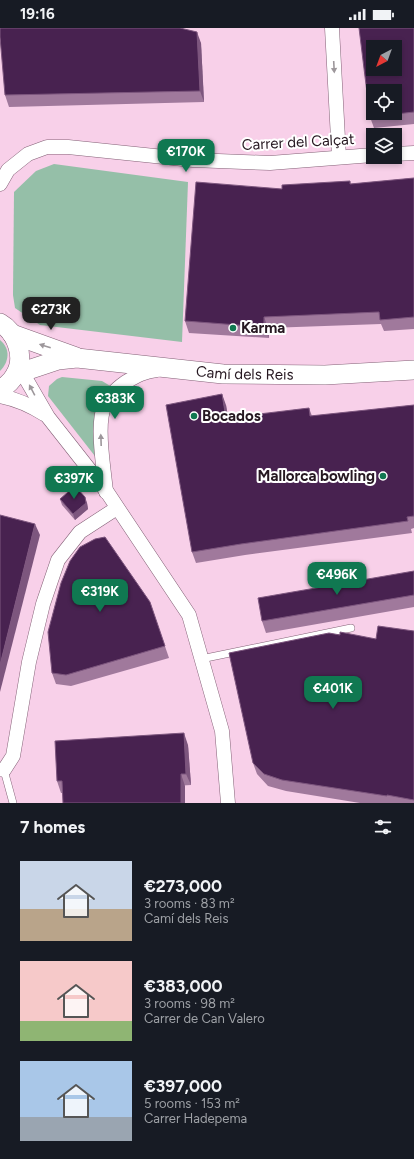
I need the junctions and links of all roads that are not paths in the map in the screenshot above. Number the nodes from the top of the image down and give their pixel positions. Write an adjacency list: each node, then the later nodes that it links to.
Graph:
1 (332, 28): 5 (street, one-way to 5)
2 (414, 153): 3 (street)
3 (402, 154)
4 (366, 156): 5 (street, Carrer del Calçat)
5 (339, 157): 6 (street, Carrer del Calçat)
6 (0, 184)
7 (4, 325): 8 (street, one-way to 7); 10 (street)
8 (77, 358): 9 (street, Camí dels Reis); 10 (street)
9 (167, 368): 11 (street, Camí dels Reis); 15 (street, one-way to 9)
10 (20, 369): 12 (street); 14 (street, one-way to 10)
11 (414, 370)
12 (0, 390)
13 (0, 396): 14 (street)
14 (48, 417): 15 (street)
15 (106, 492): 16 (street)
16 (117, 508): 18 (street); 19 (street)
17 (351, 628): 18 (lane)
18 (201, 659): 21 (street)
19 (4, 770): 20 (lane)
20 (13, 803)
21 (228, 803)

